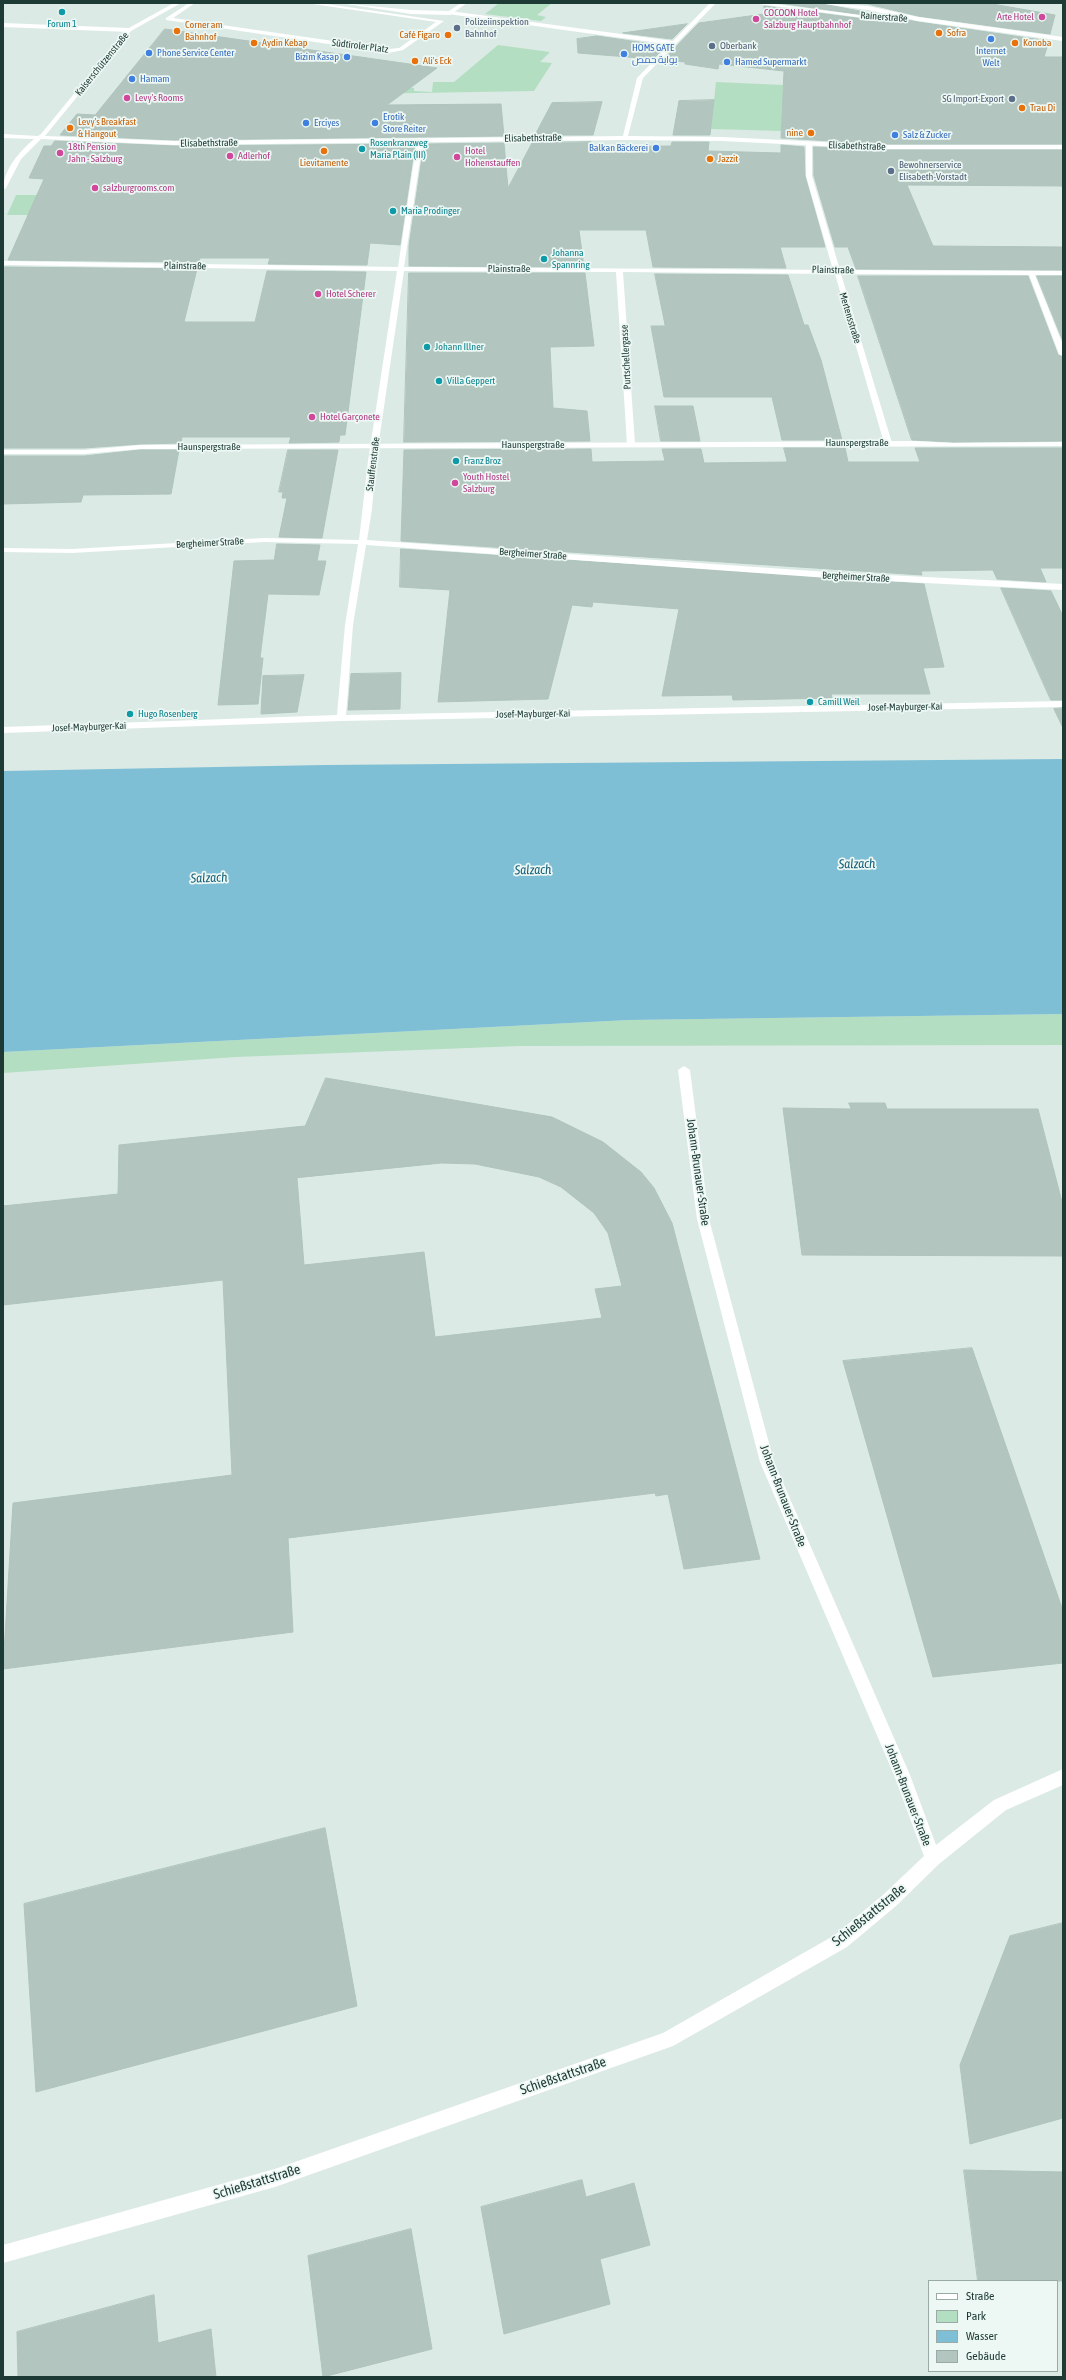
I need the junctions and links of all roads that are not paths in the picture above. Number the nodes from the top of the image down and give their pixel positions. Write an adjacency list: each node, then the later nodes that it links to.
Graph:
1 (178, 3): 12 (street, Kaiserschützenstraße)
2 (192, 3): 3 (street, Südtiroler Platz)
3 (309, 3)
4 (343, 3): 9 (street)
5 (464, 3): 9 (street)
6 (713, 3): 14 (street)
7 (754, 3): 10 (street, Rainerstraße)
8 (821, 3): 10 (street, Rainerstraße)
9 (450, 13): 14 (street)
10 (918, 19): 13 (street, Rainerstraße)
11 (3, 25): 12 (street)
12 (129, 30): 17 (street, Kaiserschützenstraße)
13 (1063, 39)
14 (673, 43): 16 (street)
15 (3, 136): 17 (street, Elisabethstraße)
16 (624, 138): 18 (street, Elisabethstraße); 19 (street, Elisabethstraße)
17 (38, 139): 18 (street, Elisabethstraße); 21 (street, Kaiserschützenstraße)
18 (420, 140): 23 (street, Stauffenstraße)
19 (809, 144): 20 (street, Elisabethstraße); 25 (street, Mertensstraße)
20 (1063, 147)
21 (3, 188)
22 (3, 263): 23 (street, Plainstraße)
23 (401, 269): 24 (street, Plainstraße); 32 (street, Stauffenstraße)
24 (620, 269): 25 (street, Plainstraße); 30 (street, Purtschellergasse)
25 (836, 270): 26 (street, Plainstraße); 29 (street, Mertensstraße)
26 (1031, 272): 27 (street, Plainstraße); 28 (street)
27 (1063, 272)
28 (1063, 354)
29 (888, 443): 30 (street, Haunspergstraße); 31 (street, Haunspergstraße)
30 (631, 444): 32 (street, Haunspergstraße)
31 (1063, 444)
32 (374, 446): 33 (street, Haunspergstraße); 34 (street, Stauffenstraße)
33 (3, 452)
34 (362, 542): 35 (street, Bergheimer Straße); 36 (street, Bergheimer Straße); 38 (street, Stauffenstraße)
35 (3, 550)
36 (1063, 587)
37 (1063, 704): 38 (street, Josef-Mayburger-Kai)
38 (341, 718): 39 (street, Josef-Mayburger-Kai)
39 (3, 730)
40 (684, 1070): 42 (street, Johann-Brunauer-Straße)
41 (1063, 1777): 42 (street, Schießstattstraße)
42 (933, 1858): 43 (street, Schießstattstraße)
43 (3, 2254)

